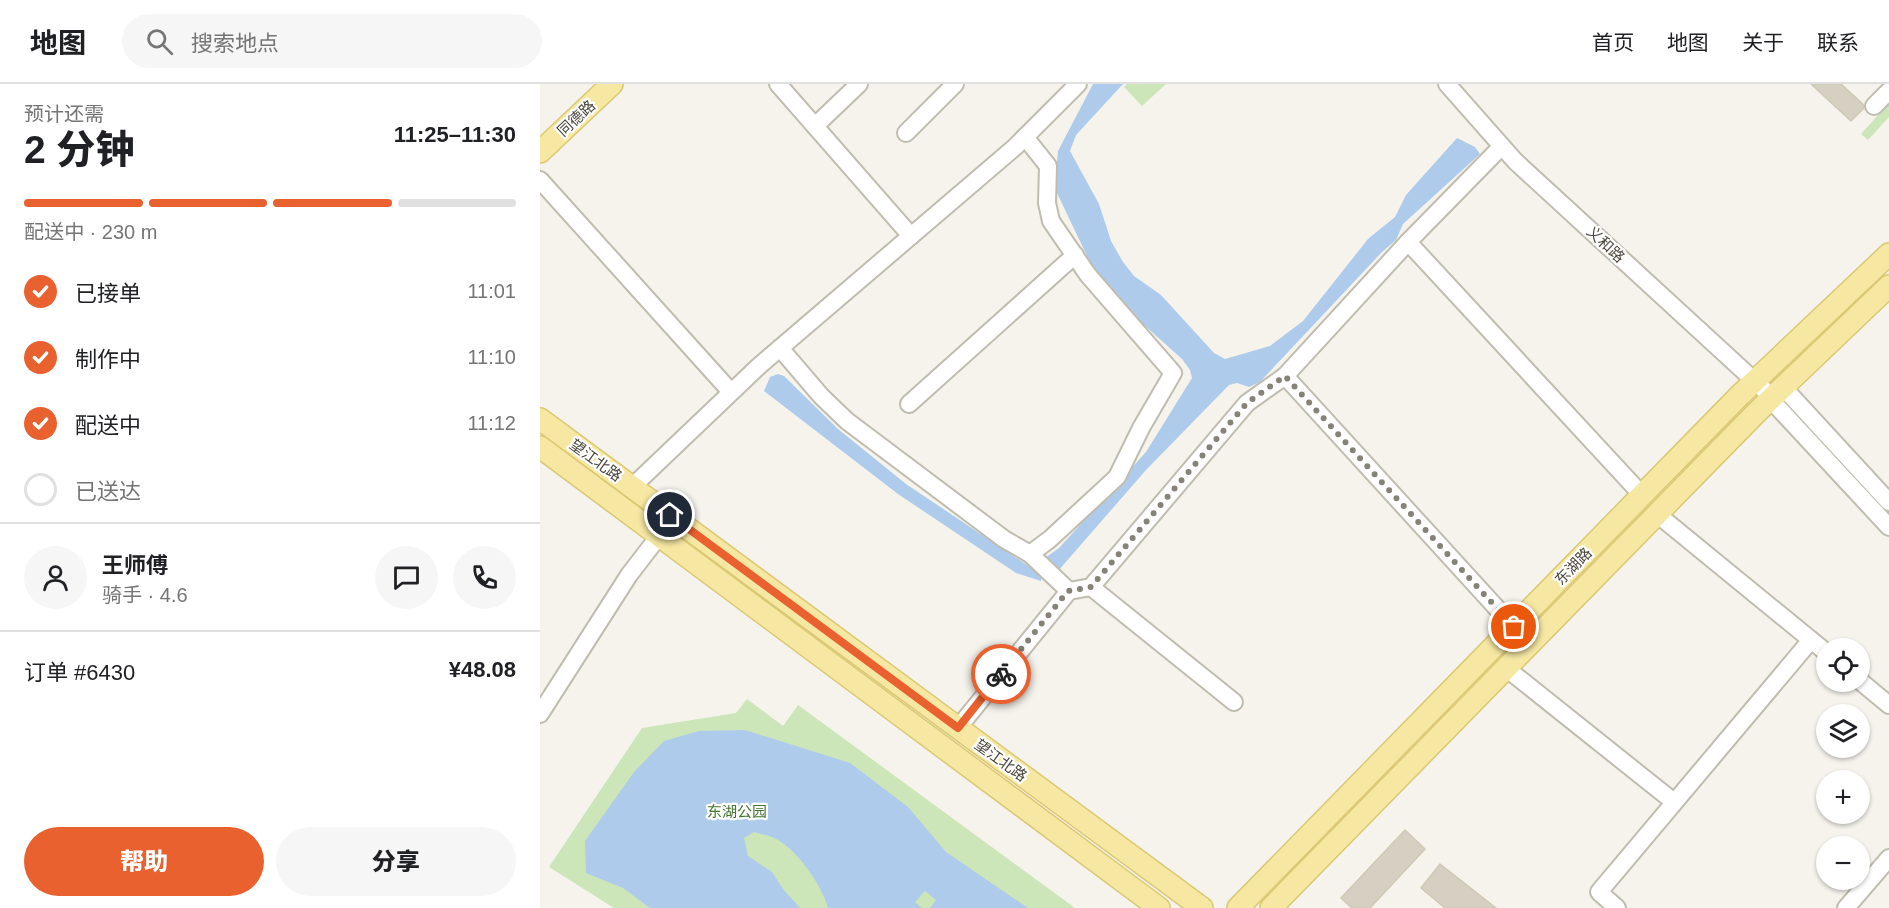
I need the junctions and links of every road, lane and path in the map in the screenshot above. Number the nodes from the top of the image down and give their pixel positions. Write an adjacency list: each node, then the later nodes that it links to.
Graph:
1 (595, 84): 12 (main road, 同德路)
2 (612, 84): 15 (main road, 同德路)
3 (778, 84): 10 (street)
4 (859, 84): 10 (street)
5 (955, 84): 11 (street)
6 (1447, 84): 14 (street, 义和路)
7 (1066, 88): 13 (street)
8 (1889, 91): 9 (street)
9 (1874, 106)
10 (815, 126): 17 (street)
11 (906, 133)
12 (540, 136)
13 (1025, 137): 17 (street); 20 (street)
14 (1501, 147): 18 (street); 24 (street, 义和路)
15 (540, 152)
16 (540, 180): 25 (street)
17 (911, 236): 22 (street)
18 (1408, 242): 23 (street); 31 (street)
19 (1889, 254): 24 (main road, 东湖路)
20 (1075, 255): 27 (street); 36 (street)
21 (1889, 286): 26 (main road, 东湖路)
22 (780, 348): 25 (street); 36 (street)
23 (1285, 376): 37 (street); 39 (street)
24 (1755, 381): 26 (street, 义和路); 31 (main road, 东湖路)
25 (731, 392): 30 (street)
26 (1775, 395): 32 (street); 33 (main road, 东湖路); 34 (street)
27 (909, 404)
28 (540, 419): 30 (main road, 望江北路)
29 (540, 447): 35 (main road, 望江北路)
30 (632, 487): 47 (main road, 望江北路)
31 (1642, 495): 39 (main road, 东湖路)
32 (1889, 502)
33 (1657, 514): 40 (street); 42 (main road, 东湖路)
34 (1889, 527)
35 (659, 536): 46 (street); 50 (main road, 望江北路)
36 (1030, 554): 38 (street)
37 (1091, 587): 38 (street); 44 (street)
38 (1068, 591): 47 (street)
39 (1514, 627): 52 (main road, 东湖路)
40 (1812, 640): 41 (street); 48 (street)
41 (1816, 643)
42 (1506, 668): 48 (street); 53 (main road, 东湖路)
43 (1870, 689): 45 (street)
44 (1234, 702)
45 (1889, 705)
46 (540, 714)
47 (958, 728): 51 (main road, 望江北路)
48 (1674, 802): 54 (street)
49 (1889, 858): 55 (street)
50 (1159, 908)
51 (1202, 908)
52 (1238, 908)
53 (1271, 908)
54 (1617, 908)
55 (1846, 908)

